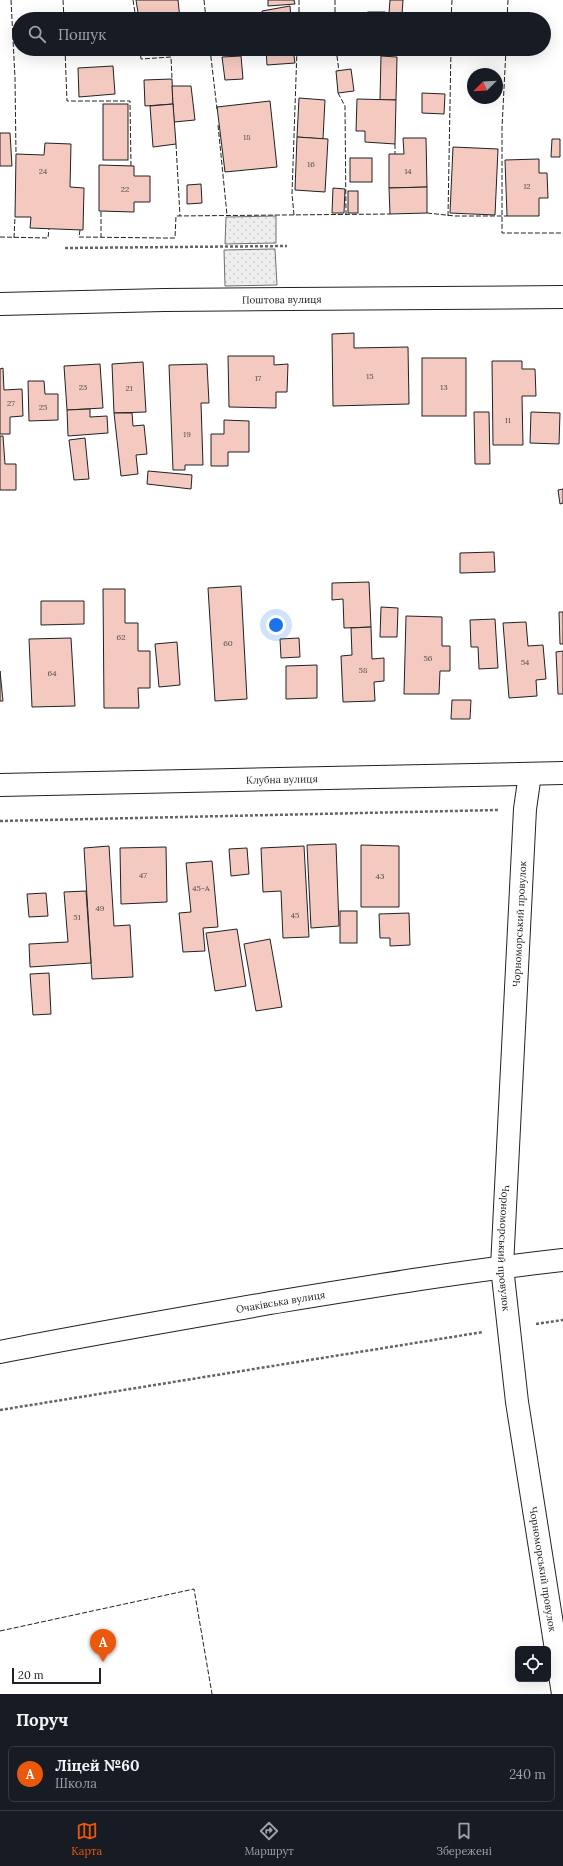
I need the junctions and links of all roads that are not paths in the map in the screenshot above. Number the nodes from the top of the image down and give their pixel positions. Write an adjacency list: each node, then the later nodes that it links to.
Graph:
1 (563, 297): 2 (street, Поштова вулиця)
2 (0, 304)
3 (563, 773): 4 (street, Клубна вулиця)
4 (530, 774): 5 (street, Клубна вулиця); 7 (street, Чорноморський провулок)
5 (0, 785)
6 (563, 1260): 7 (street, Очаківська вулиця)
7 (502, 1266): 8 (street, Очаківська вулиця); 9 (street, Чорноморський провулок)
8 (0, 1352)
9 (562, 1694)

